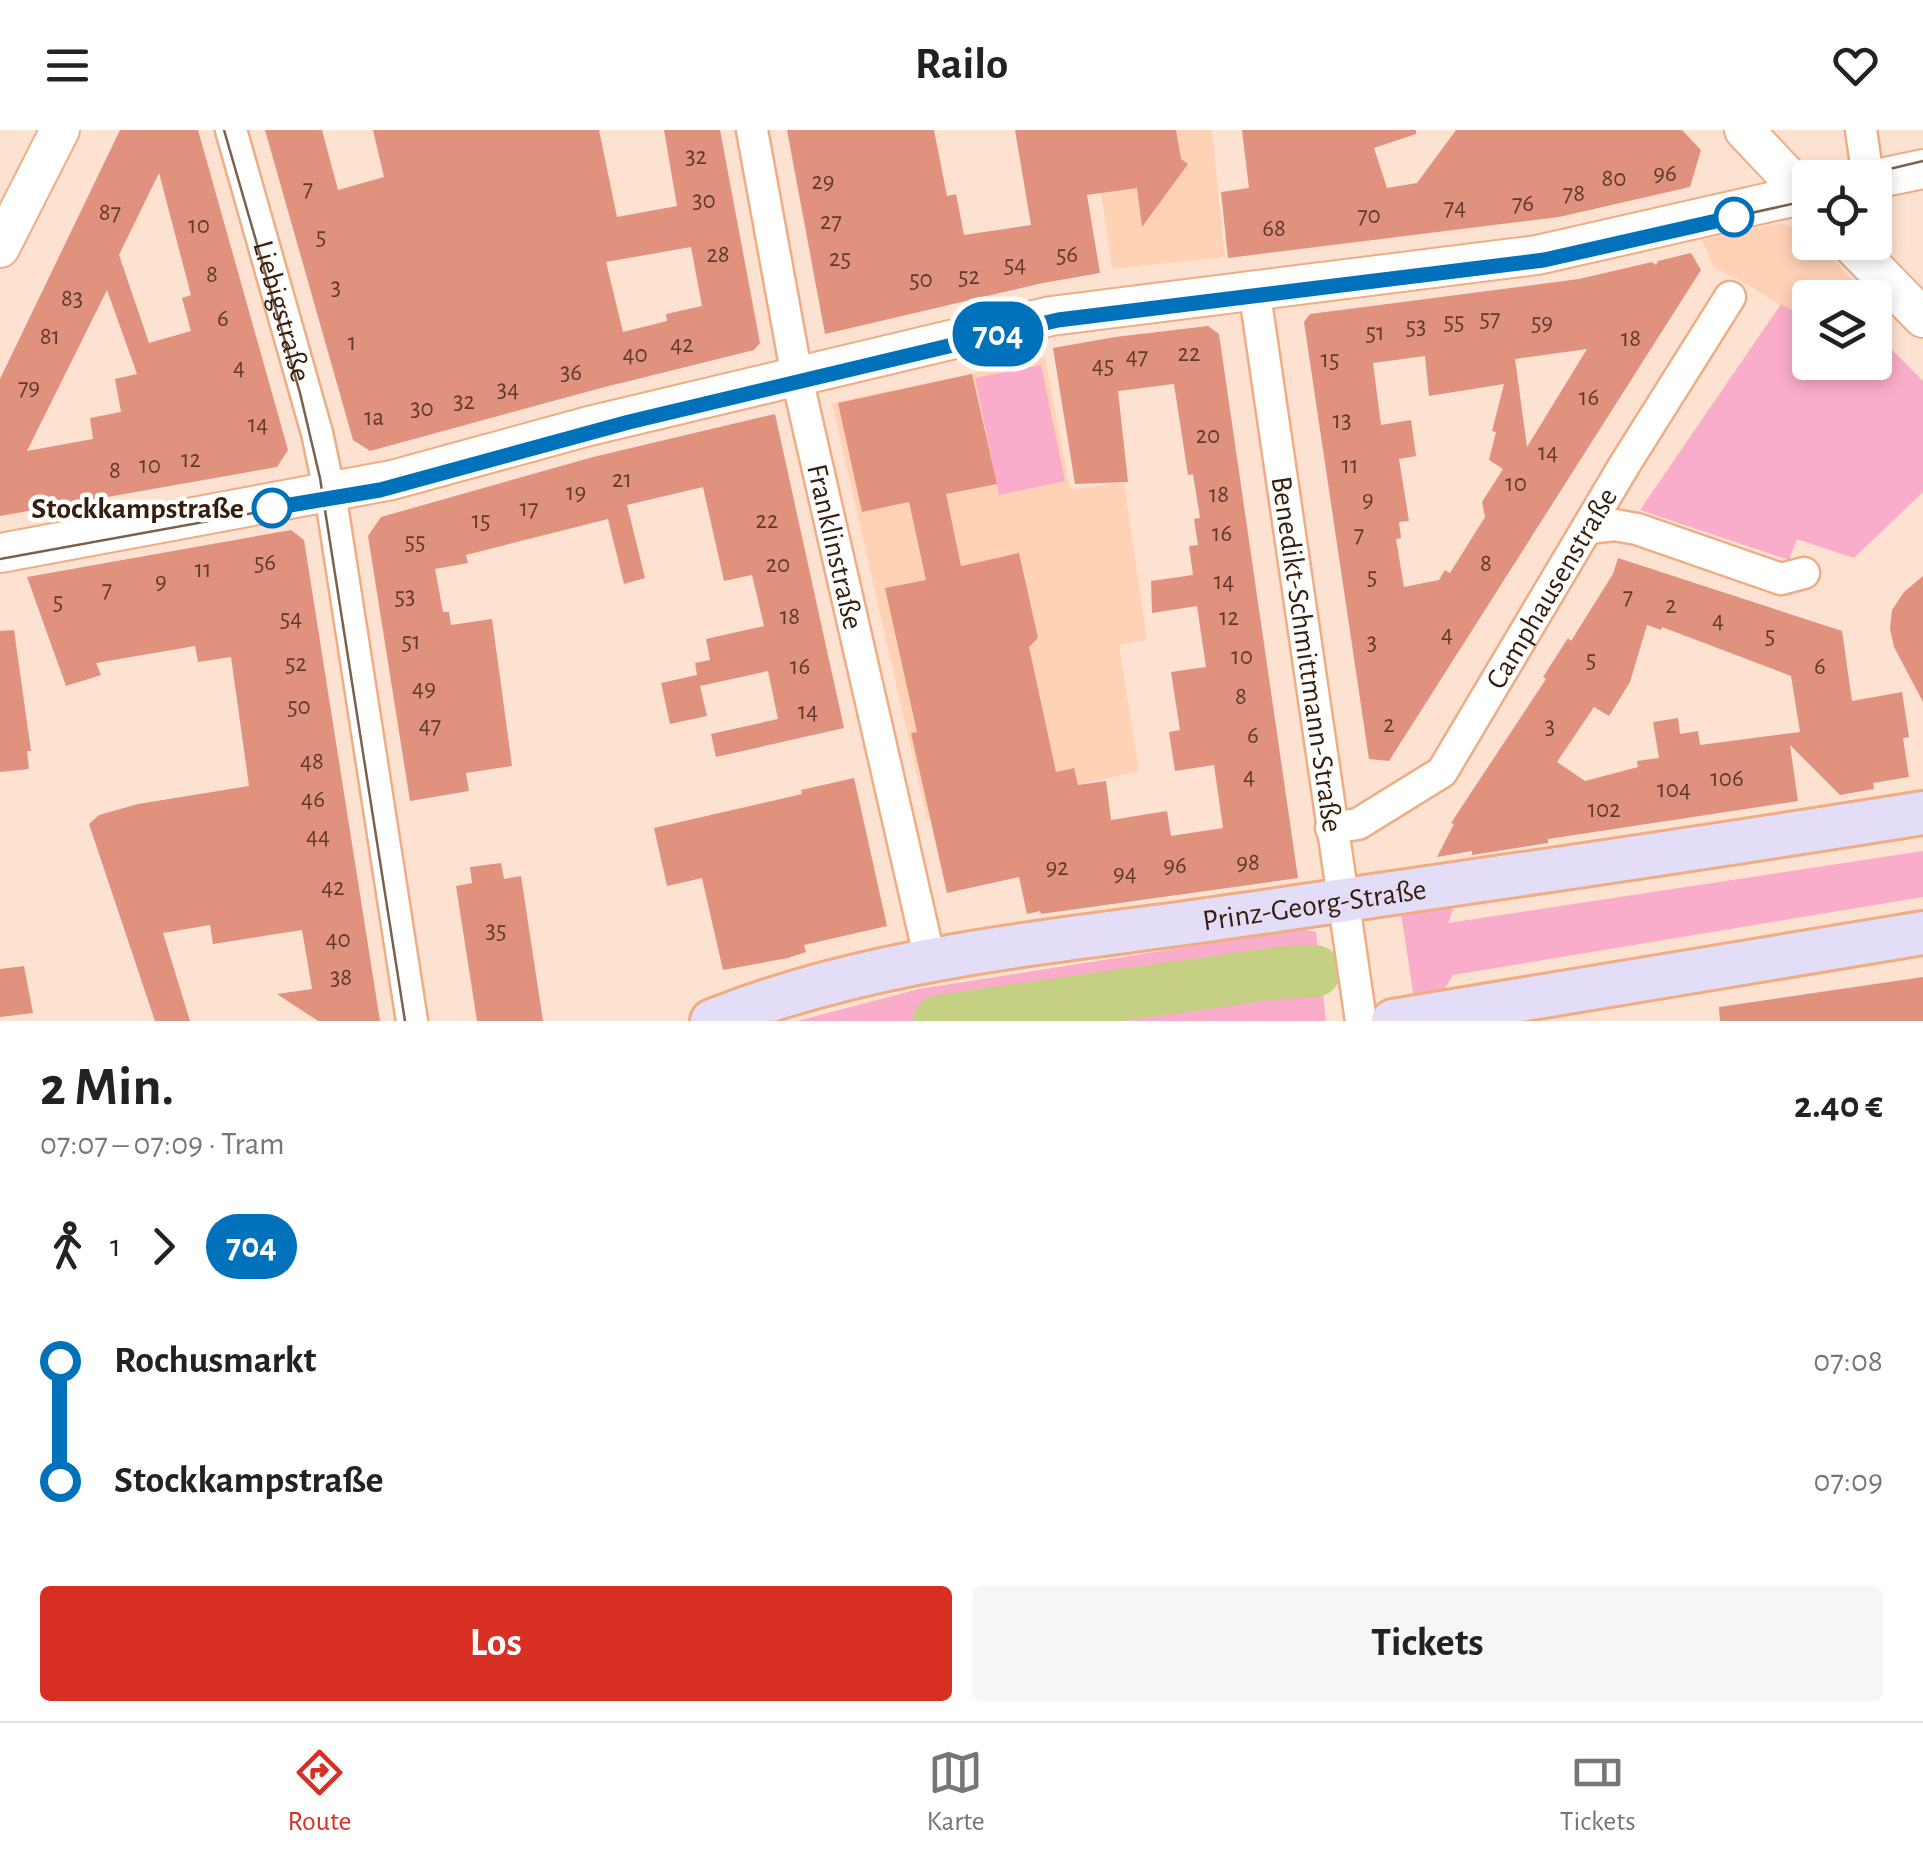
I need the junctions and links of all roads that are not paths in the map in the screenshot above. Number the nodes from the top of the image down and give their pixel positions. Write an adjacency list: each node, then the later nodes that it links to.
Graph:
1 (60, 130): 11 (street)
2 (231, 130): 17 (street, Liebigstraße)
3 (752, 130): 16 (street, Franklinstraße)
4 (1744, 130): 9 (street)
5 (1862, 130): 6 (street)
6 (1868, 160)
7 (1923, 169): 8 (street)
8 (1892, 174)
9 (1792, 180)
10 (1792, 199): 13 (street)
11 (0, 248)
12 (1867, 260): 15 (street)
13 (1254, 288): 16 (street); 22 (street, Benedikt-Schmittmann-Straße)
14 (1730, 297): 18 (street, Camphausenstraße)
15 (1923, 318)
16 (797, 376): 17 (street); 25 (street, Franklinstraße)
17 (330, 493): 19 (street); 26 (street)
18 (1588, 528): 20 (street); 22 (street, Camphausenstraße)
19 (0, 553)
20 (1804, 573)
21 (1923, 813): 23 (main road, Prinz-Georg-Straße)
22 (1332, 828): 23 (street, Benedikt-Schmittmann-Straße)
23 (1342, 901): 25 (main road, Prinz-Georg-Straße); 28 (street, Benedikt-Schmittmann-Straße)
24 (1923, 933): 29 (main road)
25 (930, 960): 27 (main road, Prinz-Georg-Straße)
26 (412, 1021)
27 (712, 1021)
28 (1361, 1021)
29 (1392, 1021)

